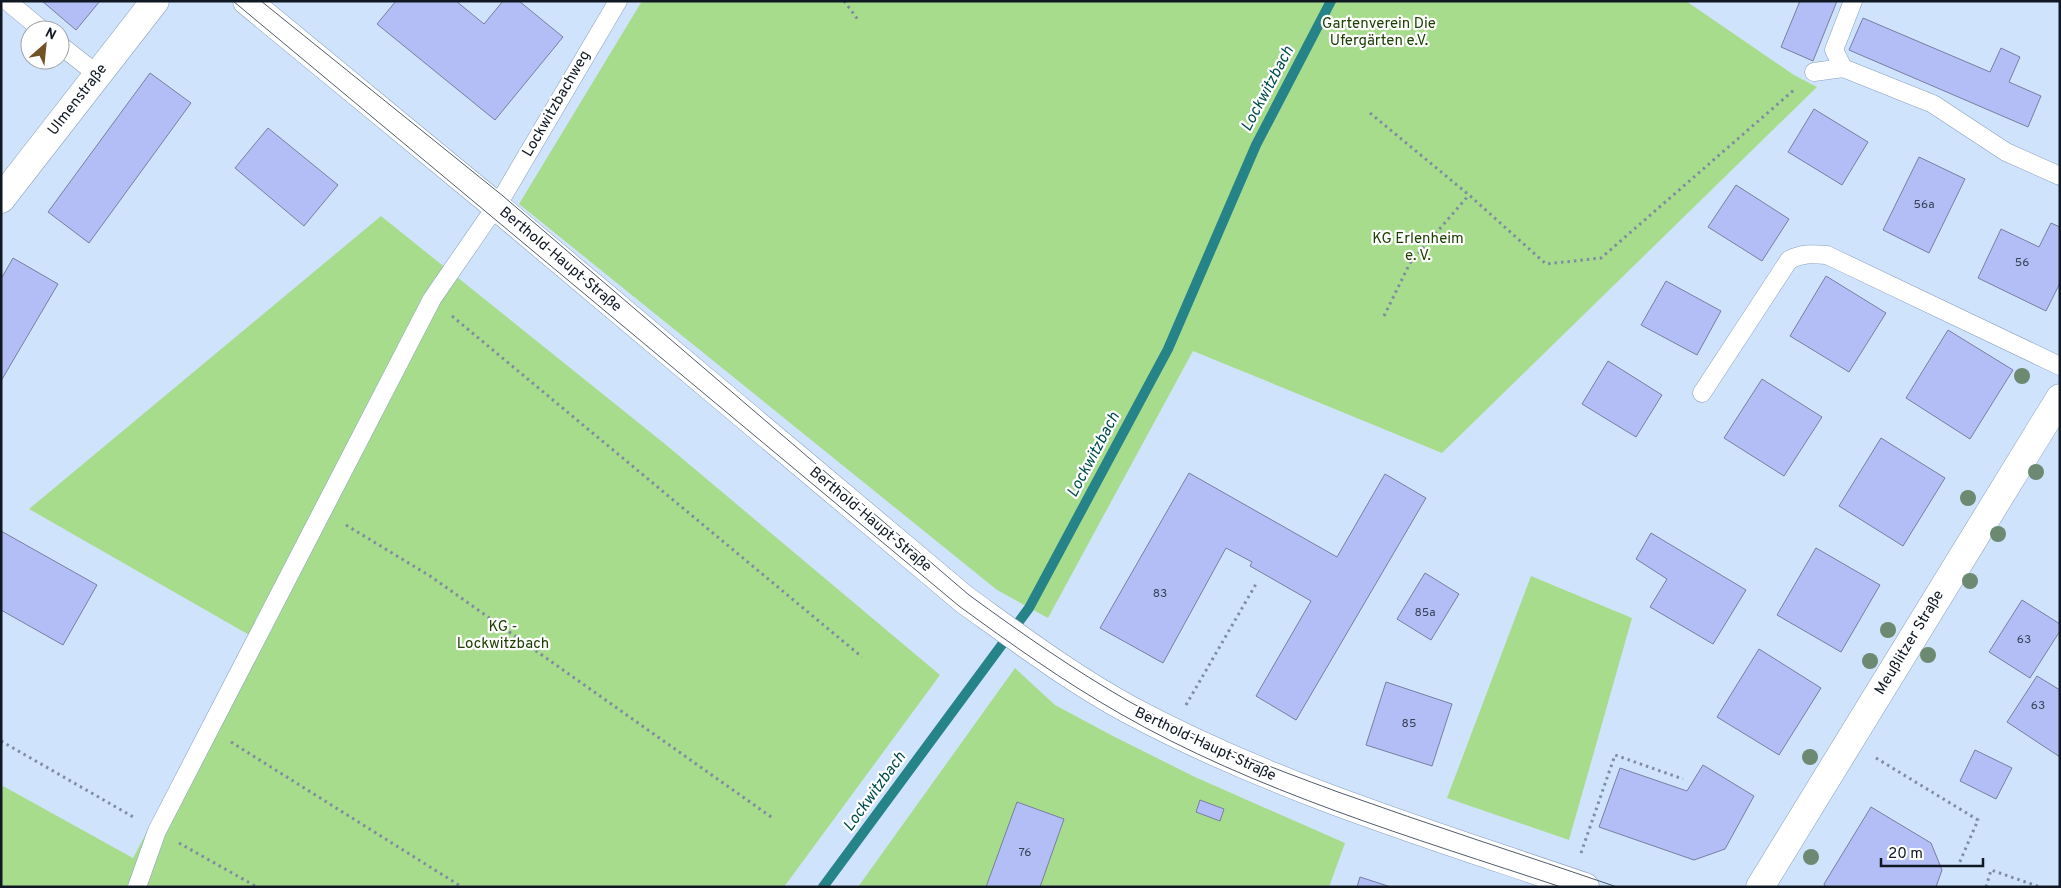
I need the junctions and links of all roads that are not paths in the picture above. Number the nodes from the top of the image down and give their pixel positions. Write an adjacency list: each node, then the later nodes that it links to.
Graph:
1 (7, 1): 6 (lane)
2 (155, 1): 10 (street, Ulmenstraße)
3 (247, 1): 13 (street, Berthold-Haupt-Straße)
4 (618, 1): 13 (lane, Lockwitzbachweg)
5 (1854, 1): 8 (lane)
6 (30, 20)
7 (70, 53): 10 (lane)
8 (1843, 68): 9 (lane); 11 (lane)
9 (1814, 72)
10 (98, 76): 12 (street, Ulmenstraße)
11 (2060, 176)
12 (1, 199)
13 (496, 206): 17 (street, Berthold-Haupt-Straße); 18 (lane, Lockwitzbachweg)
14 (2060, 366): 15 (lane)
15 (1702, 393)
16 (2060, 398): 19 (street, Meußlitzer Straße)
17 (1578, 884)
18 (137, 887)
19 (1760, 887)

